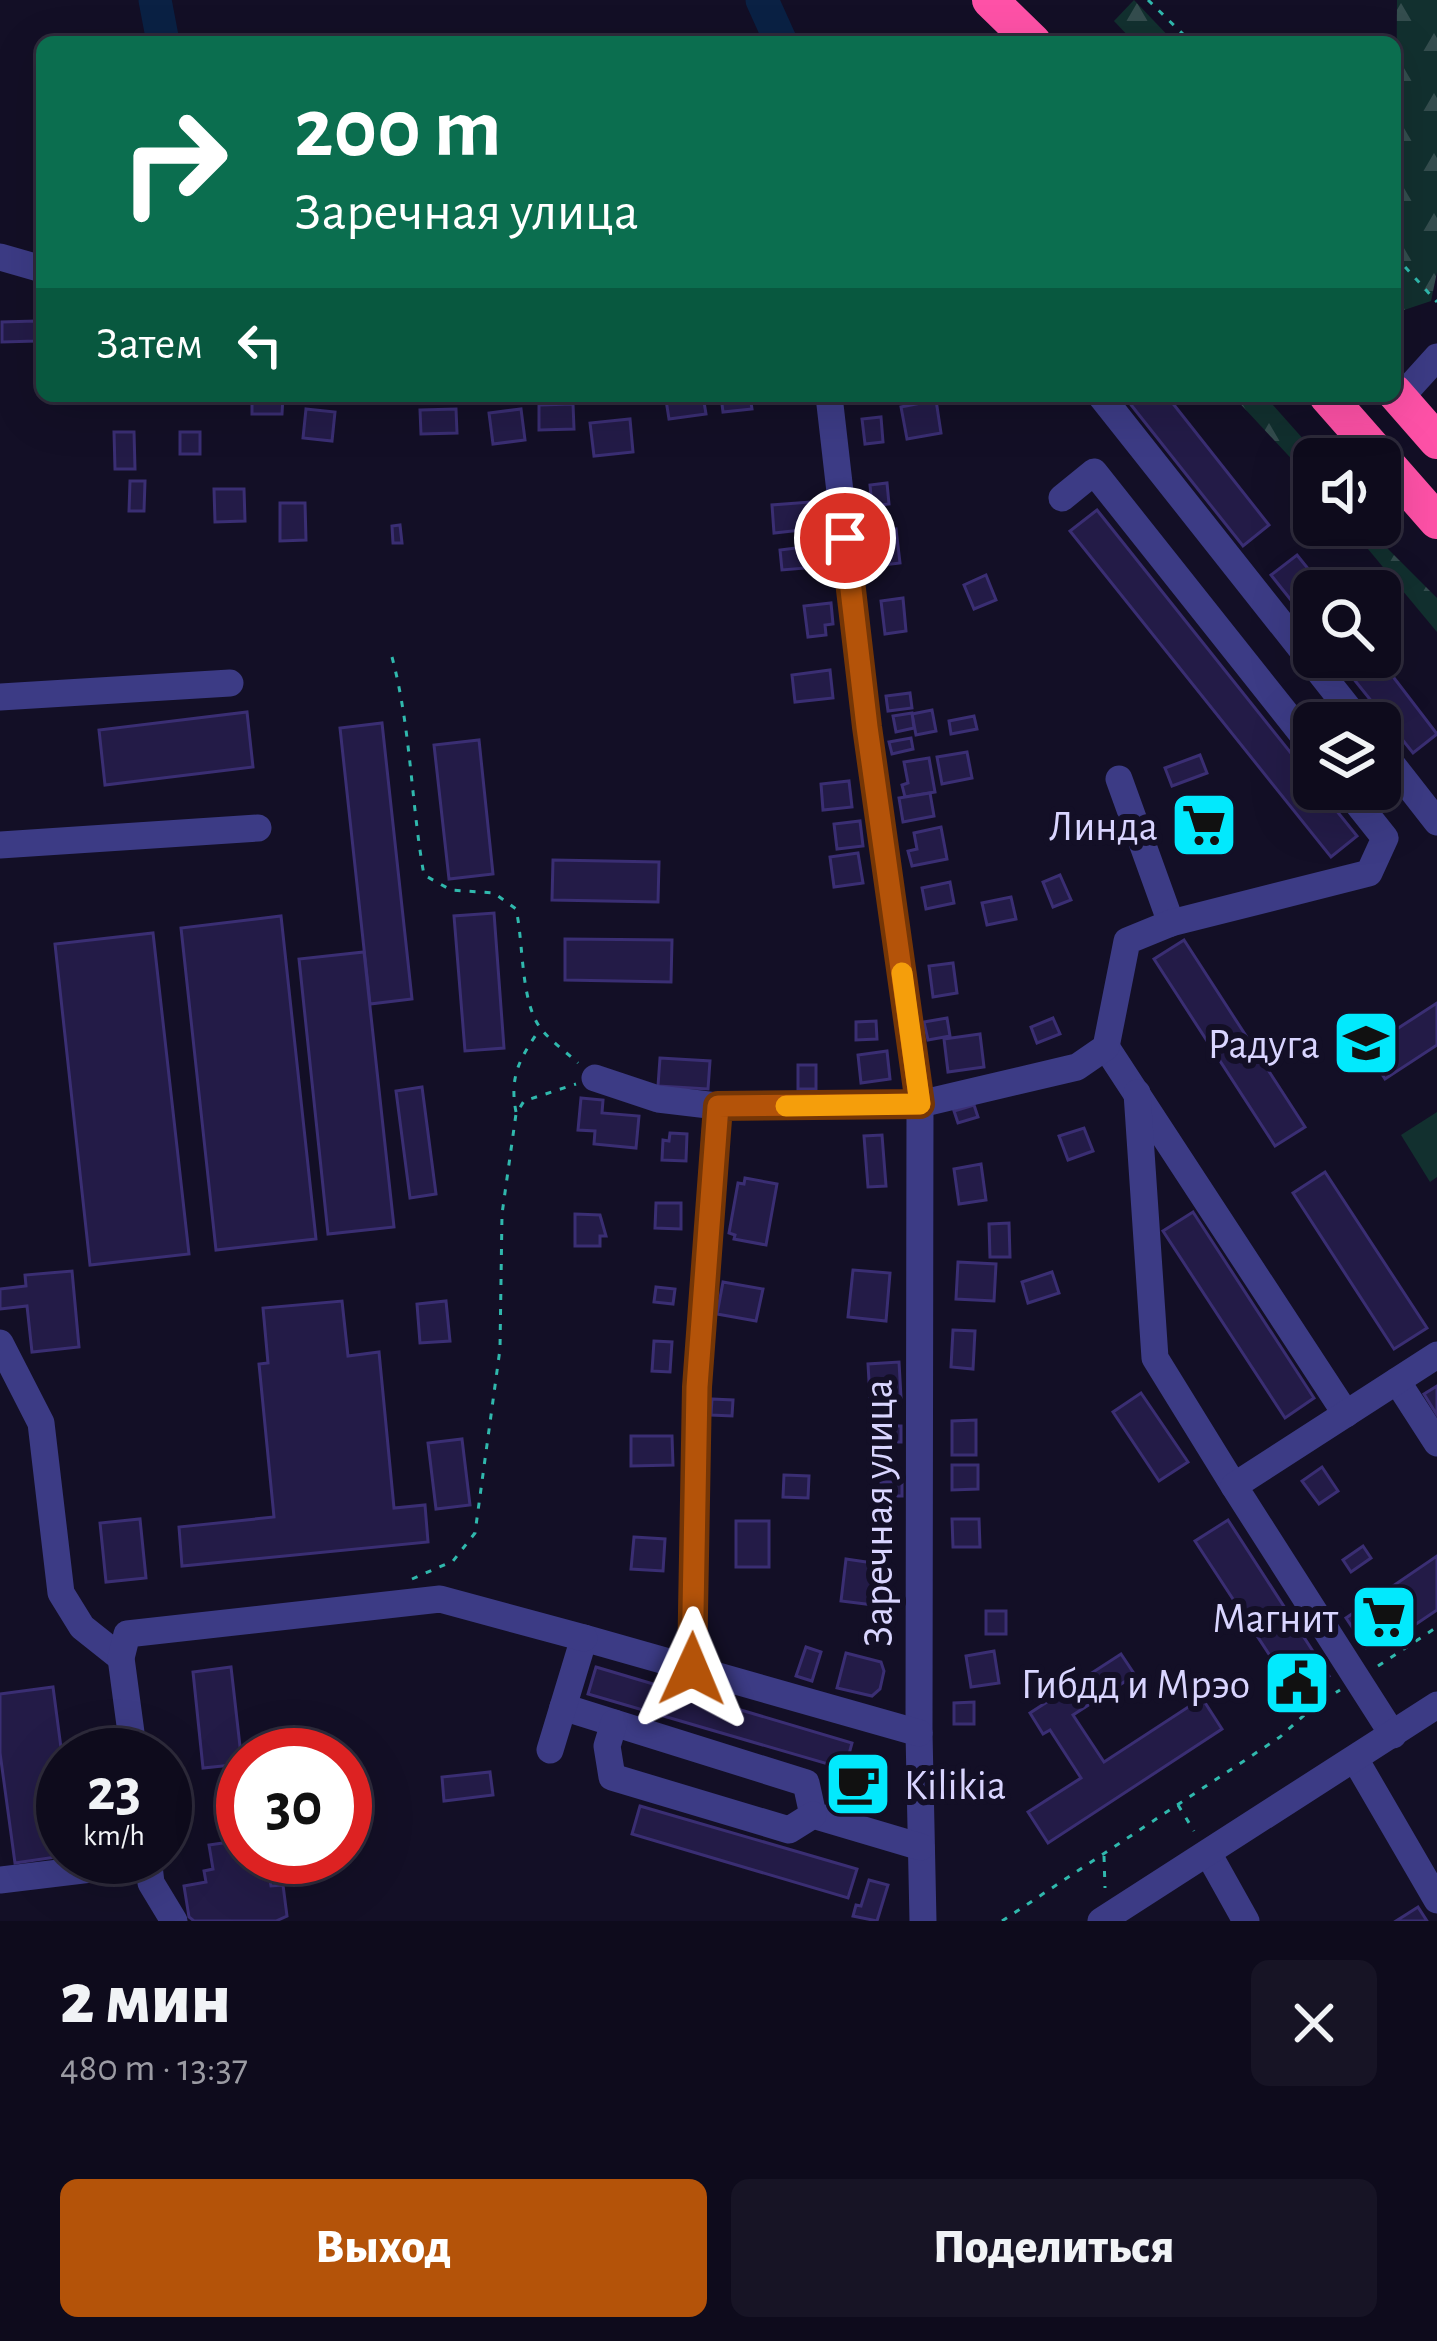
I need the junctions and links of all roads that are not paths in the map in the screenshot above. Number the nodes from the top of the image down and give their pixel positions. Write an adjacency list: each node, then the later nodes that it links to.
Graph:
1 (991, 0): 2 (highway)
2 (1027, 36)
3 (0, 257): 4 (street)
4 (36, 267)
5 (1437, 357): 6 (street)
6 (1401, 392)
7 (1401, 399): 11 (highway)
8 (830, 402): 30 (street, Заречная улица)
9 (1106, 402): 14 (street)
10 (1333, 402): 13 (highway)
11 (1437, 441)
12 (1062, 498): 15 (street)
13 (1437, 521)
14 (1222, 546): 15 (street); 18 (street)
15 (1180, 581): 19 (street)
16 (230, 683): 17 (street)
17 (0, 697)
18 (1344, 702)
19 (1293, 723)
20 (1401, 776): 23 (street)
21 (1119, 778): 26 (street)
22 (1363, 810): 26 (street)
23 (1437, 822)
24 (258, 828): 25 (street)
25 (0, 845)
26 (1171, 923): 27 (street)
27 (1106, 1047): 29 (street); 30 (street)
28 (595, 1078): 31 (street)
29 (1137, 1092): 35 (street); 37 (street)
30 (920, 1104): 31 (street); 45 (street, Заречная улица)
31 (718, 1106): 40 (street)
32 (1, 1342): 39 (street)
33 (1437, 1355): 34 (street)
34 (1396, 1381): 35 (street); 36 (street)
35 (1346, 1414): 37 (street)
36 (1437, 1443)
37 (1234, 1486): 46 (street)
38 (584, 1638): 39 (street); 40 (street); 42 (street)
39 (121, 1658): 44 (street)
40 (692, 1669): 45 (street)
41 (1437, 1705): 46 (street)
42 (563, 1707): 43 (street); 47 (street)
43 (614, 1723): 49 (street); 49 (street)
44 (130, 1728)
45 (919, 1732): 50 (street, Заречная улица)
46 (1393, 1735): 48 (street)
47 (550, 1750)
48 (1354, 1759): 51 (street); 55 (street)
49 (813, 1815): 50 (street)
50 (920, 1847): 57 (street, Заречная улица)
51 (1208, 1853): 56 (street); 59 (street)
52 (36, 1875): 53 (street)
53 (0, 1880)
54 (153, 1884): 58 (street)
55 (1437, 1900)
56 (1103, 1909)
57 (919, 1918)
58 (174, 1921)
59 (1246, 1921)

